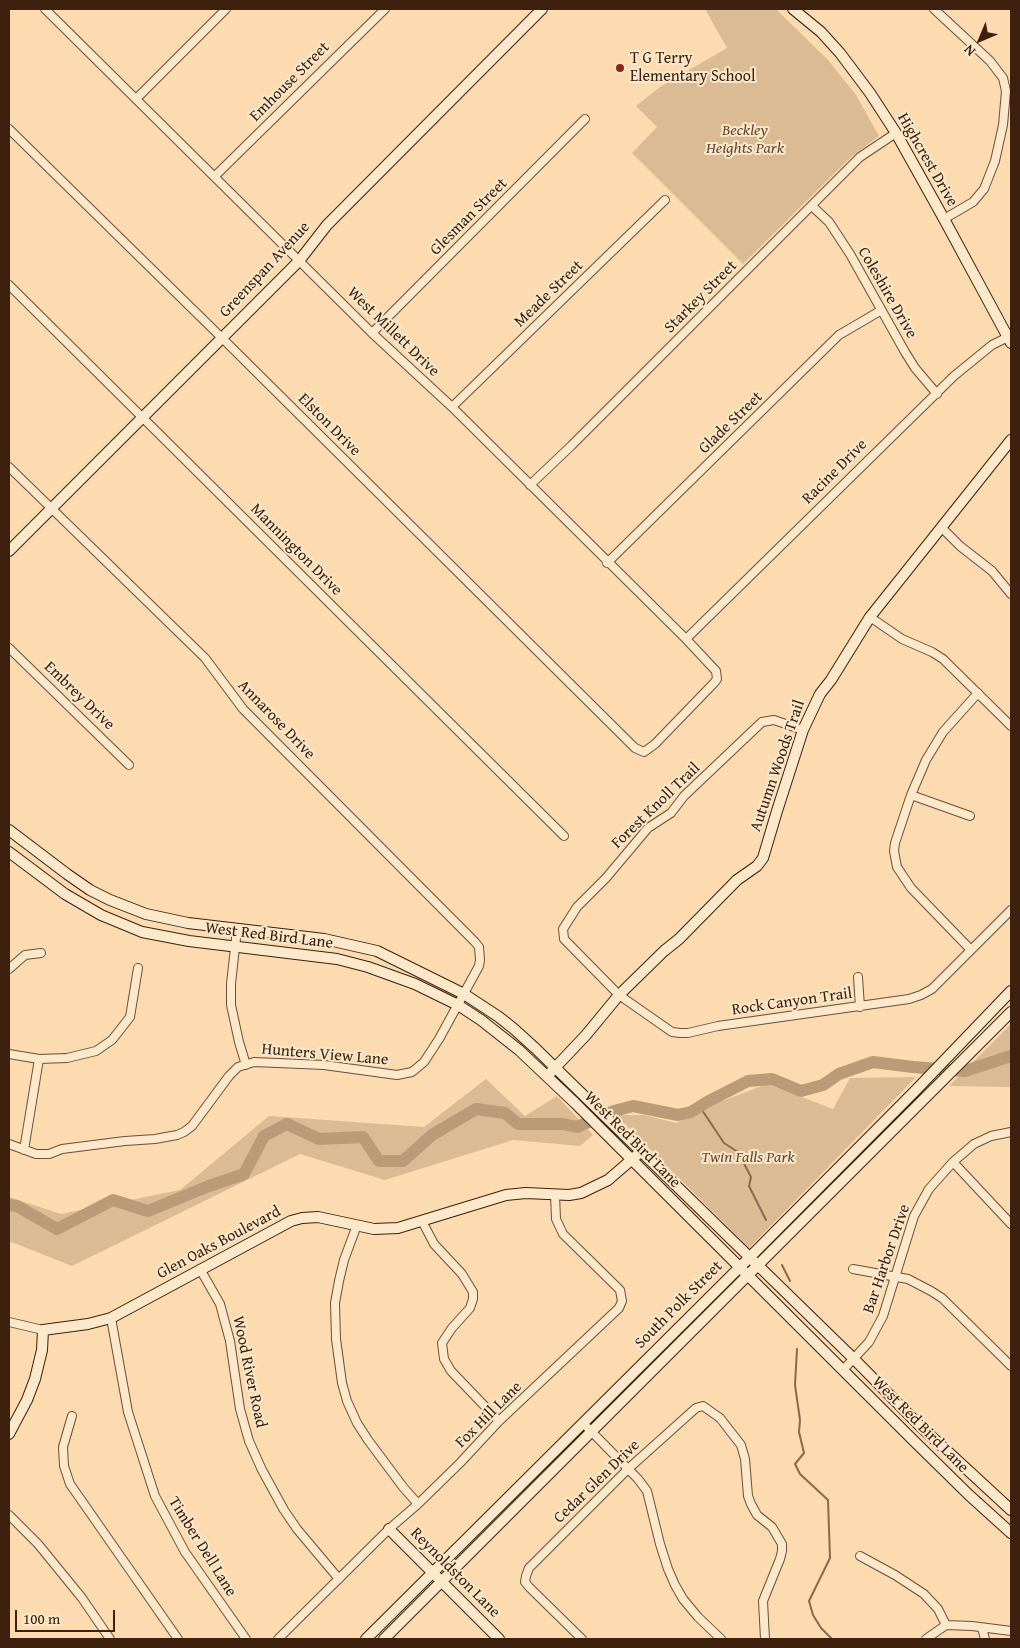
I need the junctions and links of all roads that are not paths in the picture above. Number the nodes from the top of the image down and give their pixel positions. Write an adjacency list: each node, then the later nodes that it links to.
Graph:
1 (45, 9): 7 (street, West Millett Drive)
2 (226, 9): 7 (street)
3 (384, 9): 11 (street, Emhouse Street)
4 (542, 9): 15 (main road, Greenspan Avenue)
5 (793, 9): 10 (main road, Highcrest Drive)
6 (934, 9): 14 (street)
7 (137, 98): 11 (street, West Millett Drive)
8 (585, 120): 18 (street, Glesman Street)
9 (9, 129): 19 (street, Elston Drive)
10 (896, 133): 13 (street, Starkey Street); 14 (main road, Highcrest Drive)
11 (215, 176): 15 (street, West Millett Drive)
12 (665, 200): 22 (street, Meade Street)
13 (812, 206): 17 (street, Coleshire Drive); 26 (street, Starkey Street)
14 (944, 219): 20 (main road, Highcrest Drive)
15 (299, 260): 18 (street, West Millett Drive); 19 (main road, Greenspan Avenue)
16 (9, 284): 23 (street, Mannington Drive)
17 (880, 311): 21 (street, Coleshire Drive); 30 (street, Glade Street)
18 (372, 333): 22 (street, West Millett Drive)
19 (222, 338): 23 (main road, Greenspan Avenue); 35 (street, Elston Drive)
20 (1010, 338): 21 (street, Racine Drive)
21 (937, 394): 33 (street, Racine Drive)
22 (452, 407): 26 (street, West Millett Drive)
23 (143, 417): 27 (main road, Greenspan Avenue); 43 (street, Mannington Drive)
24 (1011, 440): 28 (main road, Autumn Woods Trail)
25 (9, 467): 27 (street, Annarose Drive)
26 (530, 485): 30 (street, West Millett Drive)
27 (51, 508): 29 (main road, Greenspan Avenue); 57 (street, Annarose Drive)
28 (942, 528): 31 (street); 32 (main road, Autumn Woods Trail)
29 (9, 551)
30 (608, 563): 33 (street, West Millett Drive)
31 (1011, 594)
32 (870, 617): 36 (street); 38 (main road, Autumn Woods Trail)
33 (686, 639): 35 (street, West Millett Drive)
34 (9, 648): 39 (street, Embrey Drive)
35 (717, 679)
36 (978, 693): 37 (street); 40 (street)
37 (1011, 726)
38 (803, 730): 50 (street, Forest Knoll Trail); 58 (main road, Autumn Woods Trail)
39 (129, 765)
40 (911, 795): 41 (street); 51 (street)
41 (970, 816)
42 (9, 830): 46 (main road, West Red Bird Lane)
43 (564, 836)
44 (9, 852): 48 (main road, West Red Bird Lane)
45 (1011, 910): 51 (street, Rock Canyon Trail)
46 (146, 914): 47 (main road, West Red Bird Lane); 48 (main road)
47 (237, 929): 49 (street); 57 (main road, West Red Bird Lane)
48 (142, 932): 49 (main road, West Red Bird Lane)
49 (234, 946): 59 (main road, West Red Bird Lane); 64 (street)
50 (574, 949): 58 (street, Rock Canyon Trail)
51 (971, 950): 60 (street, Rock Canyon Trail)
52 (41, 953): 54 (street)
53 (138, 968): 63 (street)
54 (9, 969)
55 (858, 977): 60 (street)
56 (1011, 991): 77 (main road, South Polk Street)
57 (464, 994): 59 (street, Annarose Drive); 65 (main road, West Red Bird Lane)
58 (619, 995): 60 (street, Rock Canyon Trail); 65 (main road, Autumn Woods Trail)
59 (458, 1005): 64 (street, Hunters View Lane); 66 (main road, West Red Bird Lane)
60 (860, 1007)
61 (1011, 1012): 78 (main road, South Polk Street)
62 (9, 1054): 63 (street)
63 (39, 1059): 69 (street)
64 (246, 1065): 69 (street, Hunters View Lane)
65 (555, 1068): 66 (main road, Autumn Woods Trail); 70 (main road, West Red Bird Lane)
66 (546, 1076): 71 (main road, West Red Bird Lane)
67 (1011, 1132): 72 (street, Bar Harbor Drive)
68 (9, 1144): 69 (street, Hunters View Lane)
69 (24, 1150)
70 (641, 1151): 71 (main road, Glen Oaks Boulevard); 77 (main road, West Red Bird Lane)
71 (632, 1160): 73 (main road, Glen Oaks Boulevard); 79 (main road, West Red Bird Lane)
72 (953, 1162): 75 (street); 83 (street, Bar Harbor Drive)
73 (555, 1195): 74 (main road, Glen Oaks Boulevard); 91 (street, Fox Hill Lane)
74 (422, 1221): 76 (main road, Glen Oaks Boulevard); 91 (street)
75 (1011, 1224)
76 (357, 1225): 80 (main road, Glen Oaks Boulevard); 96 (street)
77 (749, 1258): 78 (main road, West Red Bird Lane); 79 (main road, South Polk Street)
78 (758, 1266): 82 (main road, South Polk Street); 87 (main road, West Red Bird Lane)
79 (739, 1268): 82 (main road, West Red Bird Lane); 92 (main road, South Polk Street)
80 (200, 1269): 84 (main road, Glen Oaks Boulevard); 103 (street, Wood River Road)
81 (853, 1269): 83 (street)
82 (748, 1277): 89 (main road, West Red Bird Lane); 93 (main road, South Polk Street)
83 (896, 1277): 87 (street, Bar Harbor Drive); 88 (street)
84 (111, 1318): 86 (main road, Glen Oaks Boulevard); 110 (street, Timber Dell Lane)
85 (9, 1322): 86 (street, Glen Oaks Boulevard)
86 (43, 1330): 94 (main road)
87 (854, 1359): 89 (street, Bar Harbor Drive); 97 (main road, West Red Bird Lane)
88 (1011, 1366)
89 (843, 1370): 100 (main road, West Red Bird Lane)
90 (72, 1416): 109 (street)
91 (499, 1422): 96 (street, Fox Hill Lane)
92 (583, 1423): 93 (street); 102 (main road, South Polk Street)
93 (593, 1432): 95 (street); 104 (main road, South Polk Street)
94 (9, 1434)
95 (628, 1470): 115 (street, Cedar Glen Drive); 116 (street); 117 (street, Cedar Glen Drive)
96 (418, 1504): 99 (street, Fox Hill Lane)
97 (1011, 1510)
98 (9, 1515): 108 (street)
99 (389, 1529): 102 (main road, Reynoldston Lane); 103 (street, Fox Hill Lane)
100 (1011, 1533)
101 (860, 1556): 105 (street)
102 (433, 1573): 104 (main road, Reynoldston Lane); 112 (main road, South Polk Street)
103 (339, 1579): 111 (street, Fox Hill Lane)
104 (442, 1582): 113 (main road, South Polk Street); 114 (main road, Reynoldston Lane)
105 (946, 1625): 106 (street); 118 (street)
106 (982, 1628): 107 (street); 119 (street)
107 (1011, 1632)
108 (110, 1639)
109 (178, 1639)
110 (246, 1639)
111 (278, 1639)
112 (366, 1639)
113 (384, 1639)
114 (499, 1639)
115 (582, 1639)
116 (721, 1639)
117 (765, 1639)
118 (926, 1639)
119 (985, 1639)

